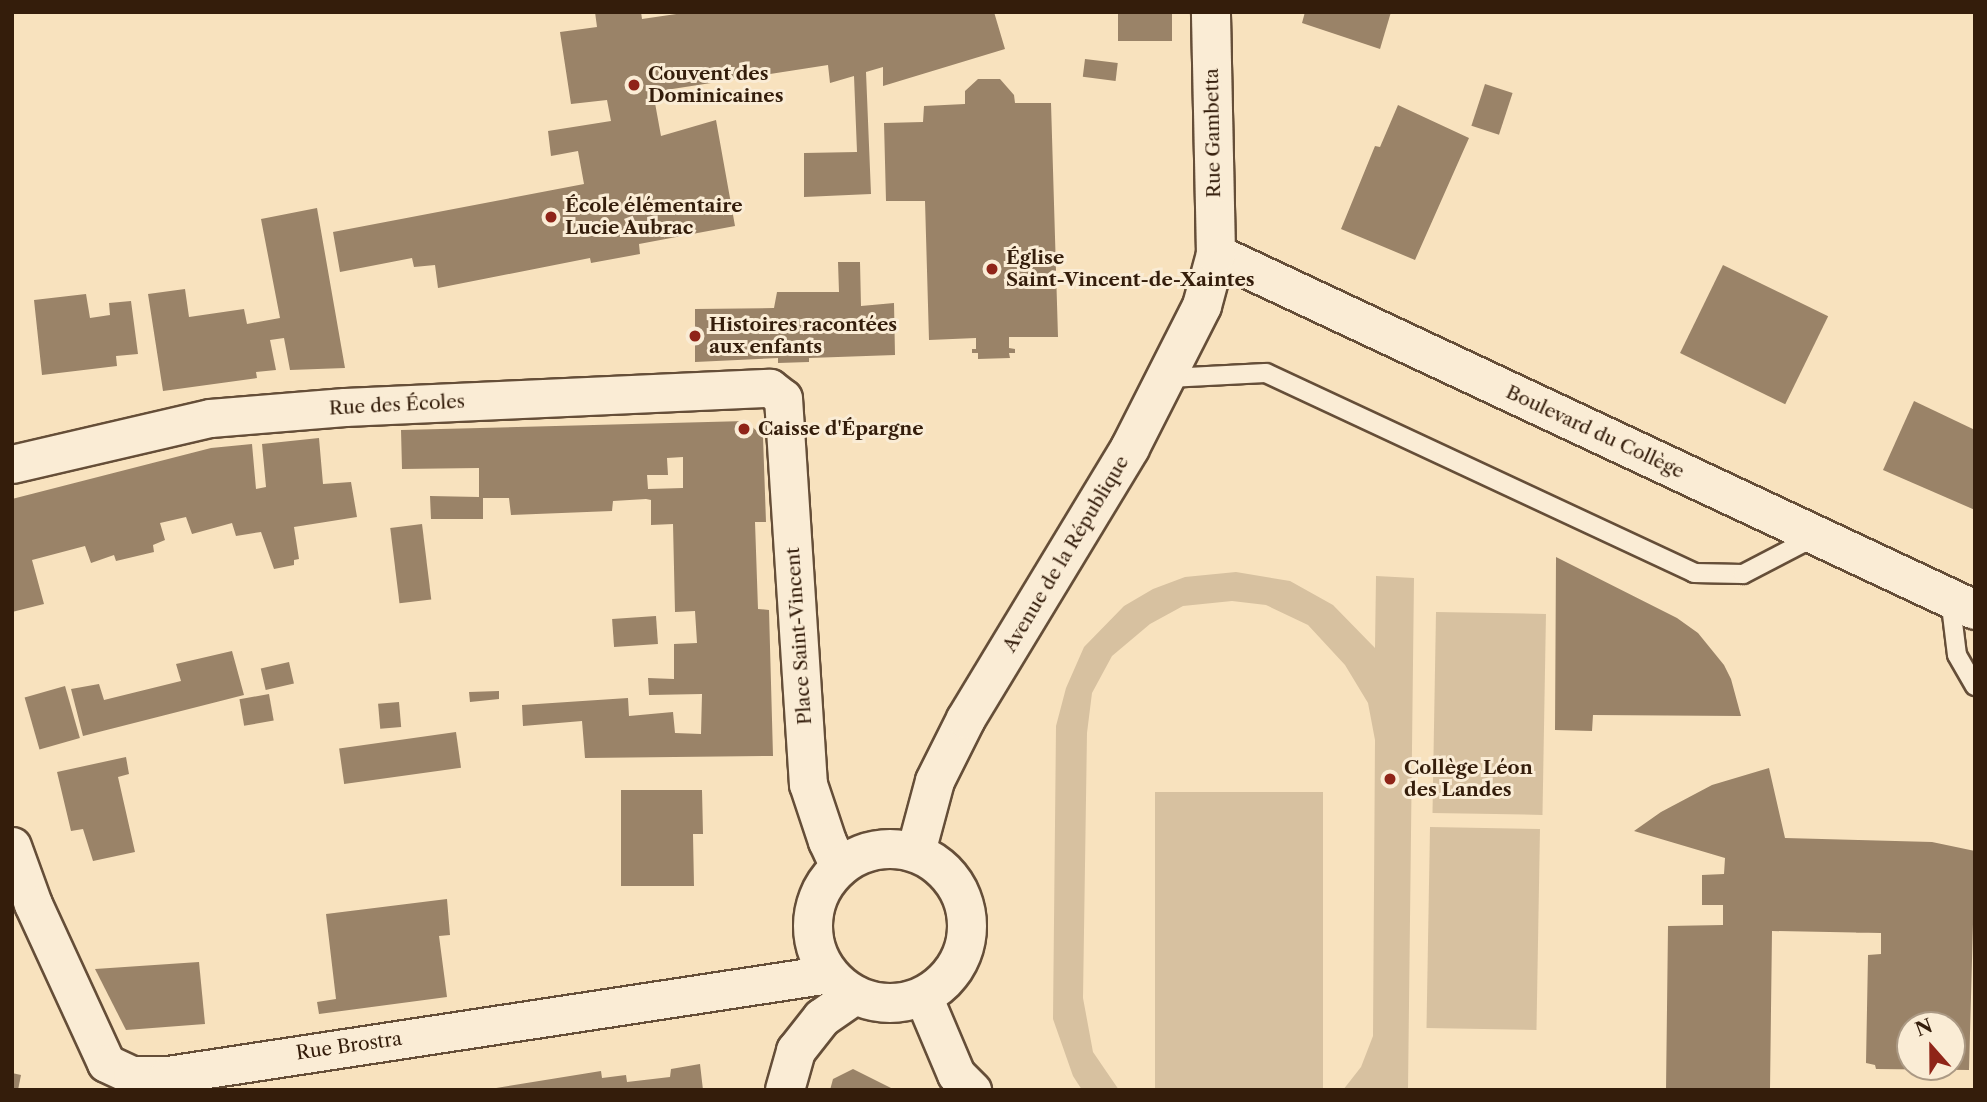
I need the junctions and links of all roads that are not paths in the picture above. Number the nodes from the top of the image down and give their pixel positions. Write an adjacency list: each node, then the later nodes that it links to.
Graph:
1 (1210, 12): 2 (main road, Rue Gambetta)
2 (1216, 254): 3 (main road, Avenue de la République); 6 (main road, Boulevard du Collège)
3 (1168, 379): 6 (lane); 10 (main road, Avenue de la République)
4 (783, 398): 5 (street, Rue des Écoles); 11 (street, Place Saint-Vincent)
5 (12, 464)
6 (1816, 536): 7 (main road, Boulevard du Collège)
7 (1962, 604): 8 (lane)
8 (1975, 686)
9 (12, 846): 14 (street, Rue Brostra)
10 (916, 852): 11 (main road); 13 (main road)
11 (839, 867): 12 (main road)
12 (842, 985): 13 (main road); 14 (street, Rue Brostra); 15 (main road)
13 (923, 996): 16 (street)
14 (129, 1083)
15 (785, 1090)
16 (972, 1090)

